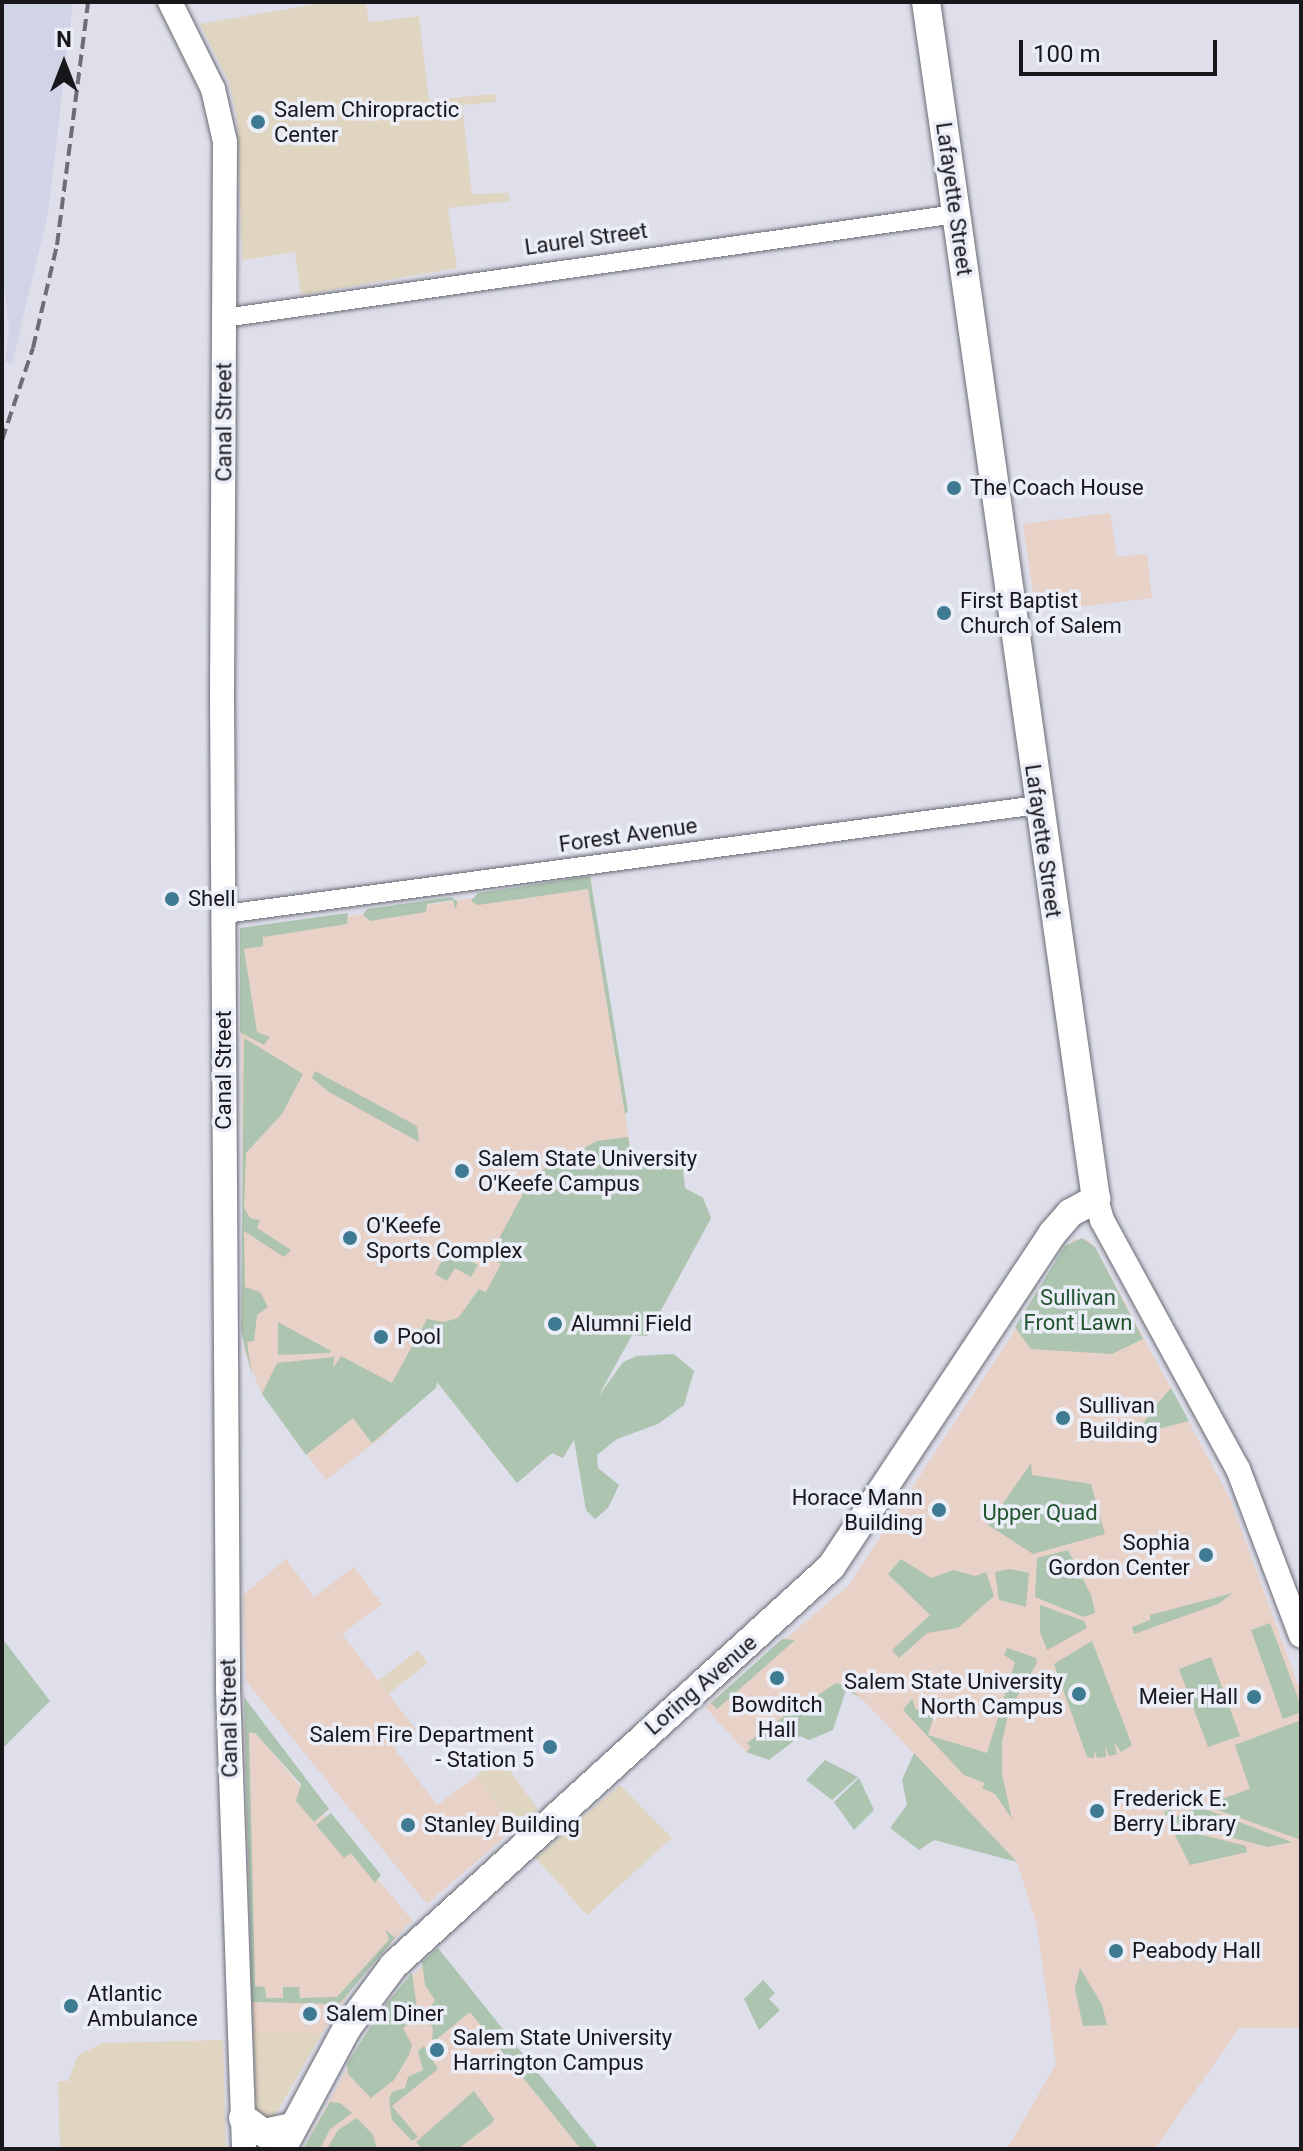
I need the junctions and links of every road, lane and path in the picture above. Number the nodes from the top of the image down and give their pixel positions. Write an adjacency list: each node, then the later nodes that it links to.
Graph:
1 (170, 2): 4 (main road, Canal Street)
2 (926, 2): 3 (highway, Lafayette Street)
3 (956, 214): 4 (street, Laurel Street); 5 (highway, Lafayette Street)
4 (224, 318): 6 (main road, Canal Street)
5 (1038, 805): 6 (street, Forest Avenue); 7 (highway, Lafayette Street)
6 (225, 914): 9 (main road, Canal Street)
7 (1096, 1199): 8 (main road, Lafayette Street); 10 (highway, Loring Avenue)
8 (1301, 1636)
9 (243, 2118): 10 (highway); 11 (main road, Canal Street)
10 (287, 2138)
11 (244, 2149)

